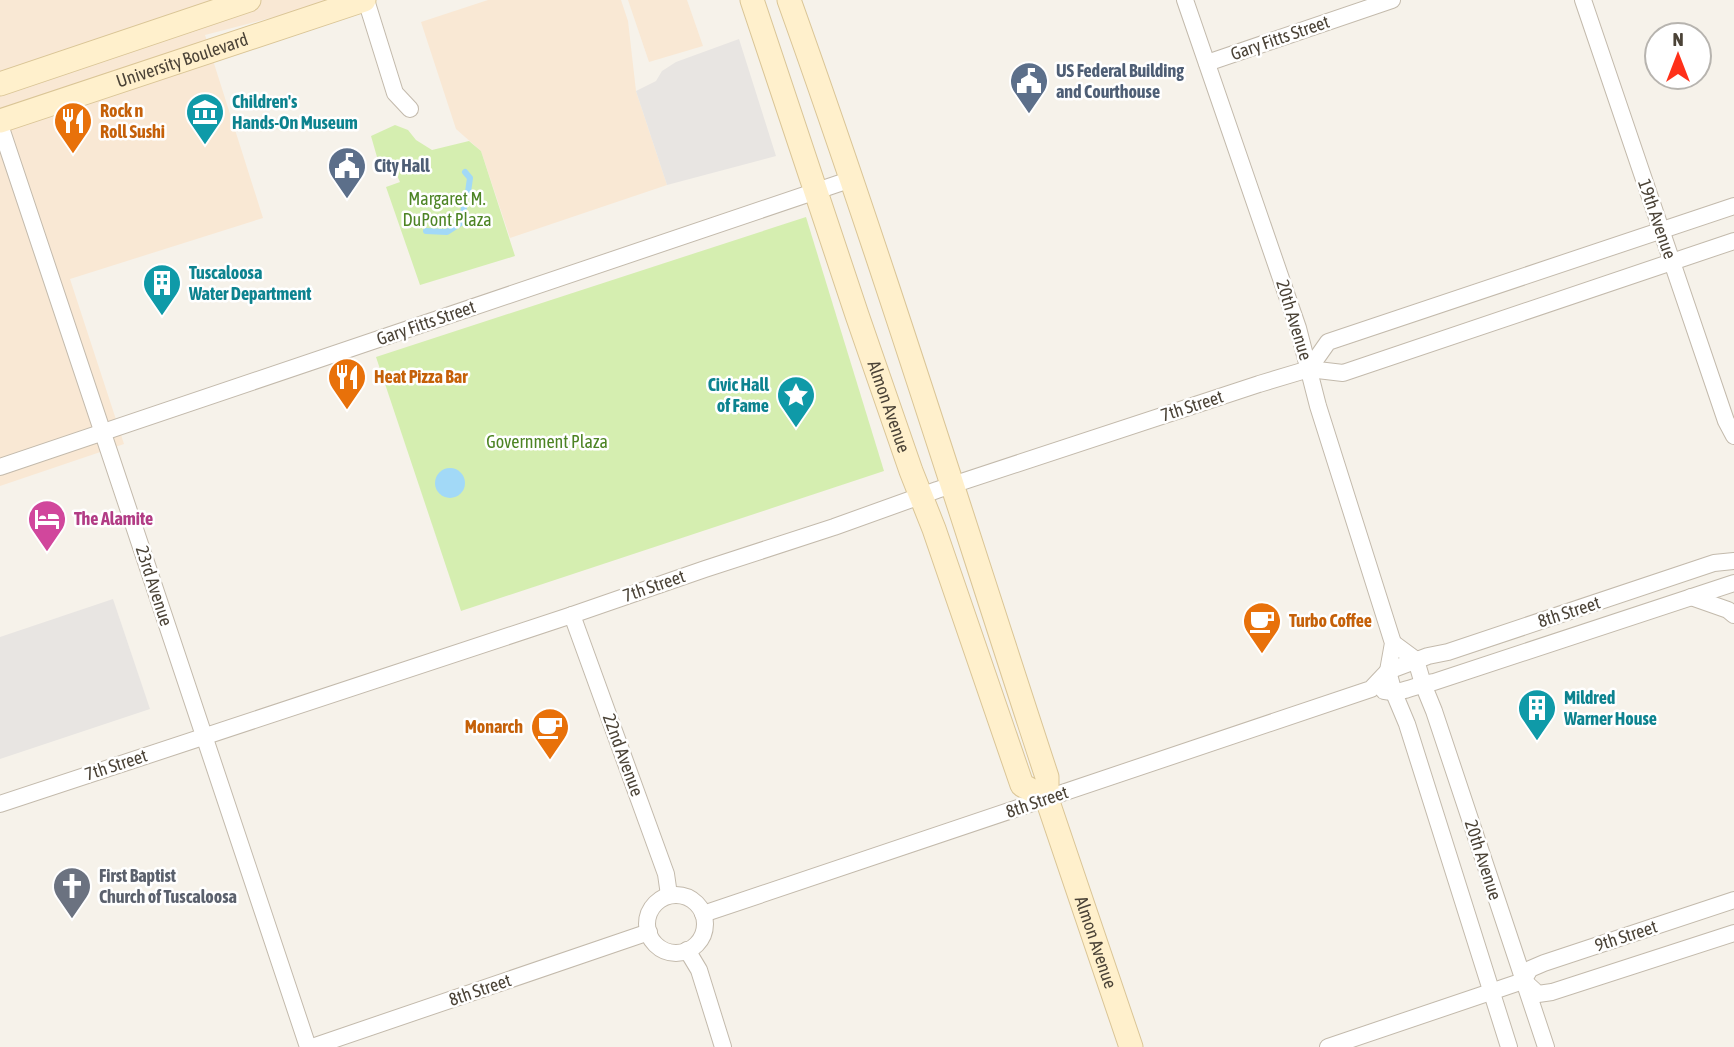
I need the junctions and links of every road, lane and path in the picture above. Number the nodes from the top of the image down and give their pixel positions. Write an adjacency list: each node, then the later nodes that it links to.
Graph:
1 (249, 0): 9 (main road, University Boulevard)
2 (365, 0): 10 (street); 11 (main road, University Boulevard)
3 (752, 0): 13 (main road, Almon Avenue)
4 (789, 0): 12 (main road, Almon Avenue)
5 (1185, 0): 8 (street, 20th Avenue)
6 (1392, 0): 8 (street, Gary Fitts Street)
7 (1583, 0): 15 (street, 19th Avenue)
8 (1207, 63): 18 (street, 20th Avenue)
9 (0, 84)
10 (410, 109)
11 (0, 123): 19 (street, 23rd Avenue)
12 (852, 179): 13 (street, Gary Fitts Street); 22 (main road, Almon Avenue)
13 (816, 190): 19 (street, Gary Fitts Street); 23 (main road, Almon Avenue)
14 (1734, 206): 15 (street)
15 (1661, 230): 17 (street, 19th Avenue); 18 (street)
16 (1734, 241): 17 (street, 7th Street)
17 (1672, 262): 18 (street, 7th Street); 20 (street, 19th Avenue)
18 (1309, 369): 22 (street, 7th Street); 29 (street, 20th Avenue)
19 (104, 433): 21 (street, Gary Fitts Street); 35 (street, 23rd Avenue)
20 (1734, 436)
21 (0, 467)
22 (953, 485): 23 (street, 7th Street); 36 (main road, Almon Avenue)
23 (921, 496): 27 (street, 7th Street); 36 (main road, Almon Avenue)
24 (1734, 561): 30 (street, 8th Street)
25 (1734, 583): 26 (street, 8th Street)
26 (1691, 597): 28 (street); 32 (street, 8th Street)
27 (572, 615): 35 (street, 7th Street); 38 (street, 22nd Avenue)
28 (1734, 615)
29 (1394, 643): 30 (street); 31 (street, 20th Avenue)
30 (1416, 660): 31 (street, 8th Street); 32 (street, 20th Avenue)
31 (1388, 671): 33 (street, 8th Street); 34 (street, 20th Avenue)
32 (1423, 684): 34 (street, 8th Street); 44 (street, 20th Avenue)
33 (1371, 689): 34 (street, 8th Street); 36 (street, 8th Street)
34 (1394, 693): 45 (street, 20th Avenue)
35 (203, 736): 37 (street, 7th Street); 46 (street, 23rd Avenue)
36 (1047, 799): 40 (street, 8th Street); 48 (main road, Almon Avenue)
37 (0, 804)
38 (669, 895): 40 (street); 41 (street)
39 (1734, 900): 44 (street, 9th Street)
40 (703, 914): 43 (street)
41 (649, 932): 43 (street); 46 (street, 8th Street)
42 (1734, 933): 44 (street, 9th Street)
43 (687, 950): 47 (street)
44 (1523, 981): 45 (street, 9th Street); 51 (street, 20th Avenue)
45 (1490, 991): 49 (street, 9th Street); 50 (street, 20th Avenue)
46 (310, 1047)
47 (723, 1047)
48 (1131, 1047)
49 (1328, 1047)
50 (1509, 1047)
51 (1546, 1047)

